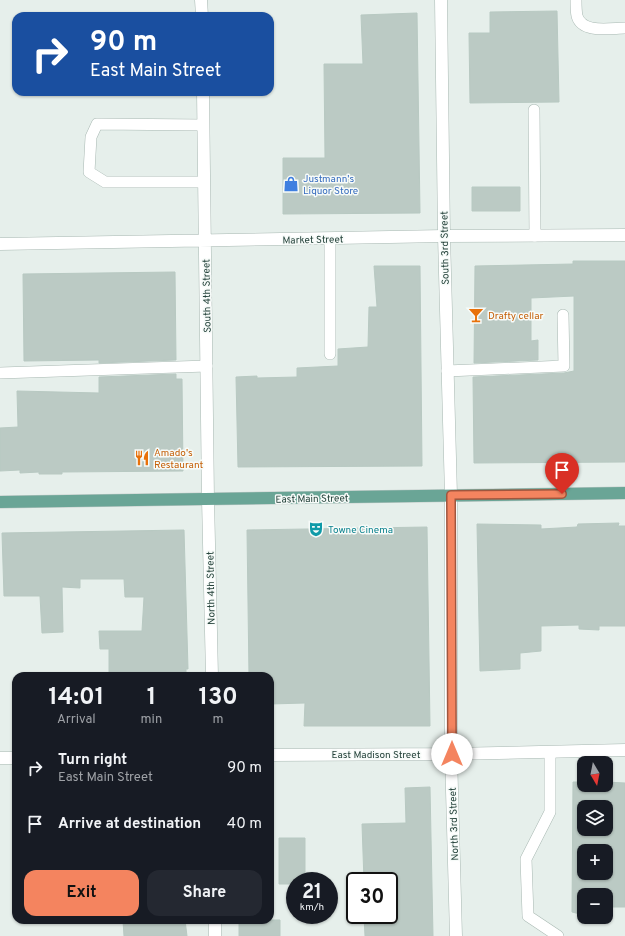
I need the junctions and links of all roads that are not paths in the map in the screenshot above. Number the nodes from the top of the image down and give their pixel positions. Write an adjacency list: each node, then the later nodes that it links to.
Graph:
1 (201, 0): 4 (street)
2 (441, 0): 11 (street, South 3rd Street)
3 (576, 0): 5 (lane)
4 (202, 12)
5 (625, 28)
6 (203, 96): 8 (street, South 4th Street)
7 (534, 110): 12 (lane)
8 (203, 125): 9 (street, South 4th Street); 9 (lane)
9 (204, 182): 14 (street, South 4th Street)
10 (625, 235): 12 (street, Market Street)
11 (444, 236): 12 (street, Market Street); 13 (street, Market Street); 19 (street, South 3rd Street)
12 (535, 236)
13 (330, 239): 14 (street, Market Street); 17 (lane)
14 (205, 241): 15 (street, Market Street); 18 (street, South 4th Street)
15 (0, 244)
16 (563, 315): 19 (lane)
17 (330, 354)
18 (207, 366): 20 (lane); 23 (street, South 4th Street)
19 (447, 371): 22 (street, South 3rd Street)
20 (0, 373)
21 (625, 493): 22 (main road, East Main Street)
22 (451, 495): 23 (main road, East Main Street); 28 (street, North 3rd Street)
23 (208, 499): 24 (main road, East Main Street); 25 (street, North 4th Street)
24 (0, 502)
25 (212, 672)
26 (625, 750): 27 (street, East Madison Street)
27 (550, 752): 28 (street, East Madison Street); 35 (lane)
28 (452, 754): 29 (street, East Madison Street); 34 (street, North 3rd Street)
29 (274, 755)
30 (0, 758): 31 (street)
31 (12, 758)
32 (215, 924): 33 (street)
33 (215, 936)
34 (456, 936)
35 (558, 936)

